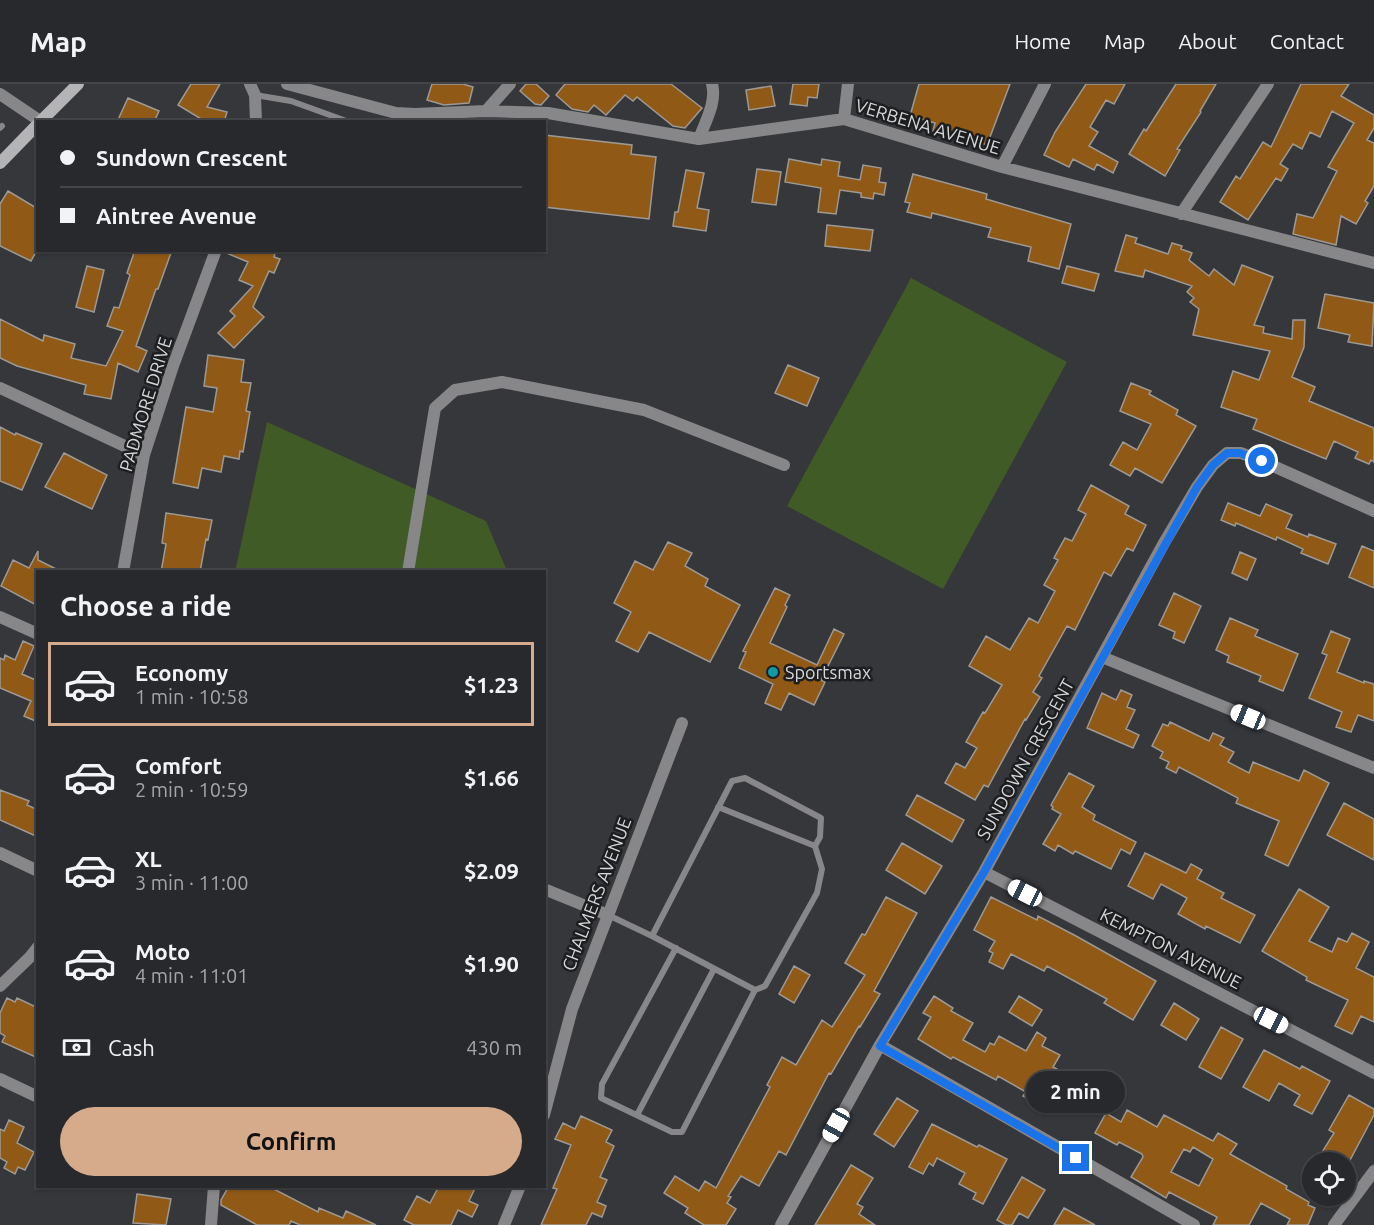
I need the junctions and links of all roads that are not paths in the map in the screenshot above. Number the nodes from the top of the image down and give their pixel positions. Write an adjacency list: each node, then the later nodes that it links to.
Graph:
1 (78, 84): 12 (main road)
2 (286, 84): 10 (street, VERBENA AVENUE)
3 (510, 84): 10 (street)
4 (712, 84): 17 (street)
5 (848, 84): 15 (street)
6 (1045, 84): 19 (street)
7 (1268, 84): 20 (street)
8 (252, 90): 13 (street); 14 (lane)
9 (0, 94): 11 (street)
10 (486, 111): 17 (street, VERBENA AVENUE)
11 (36, 120)
12 (41, 120)
13 (256, 120)
14 (343, 120)
15 (844, 120): 17 (street, VERBENA AVENUE); 19 (street, VERBENA AVENUE)
16 (36, 125): 18 (main road)
17 (699, 139)
18 (0, 164)
19 (1002, 167): 20 (street, VERBENA AVENUE)
20 (1181, 214): 22 (street, VERBENA AVENUE)
21 (215, 252): 24 (street, PADMORE DRIVE)
22 (1374, 262)
23 (0, 388): 24 (street)
24 (144, 455): 27 (street, PADMORE DRIVE)
25 (784, 465): 28 (street)
26 (1374, 511): 31 (street, SUNDOWN CRESCENT)
27 (123, 570)
28 (408, 570)
29 (0, 617): 30 (street)
30 (36, 633)
31 (1102, 657): 33 (street); 38 (street, SUNDOWN CRESCENT)
32 (681, 723): 40 (street, CHALMERS AVENUE)
33 (1374, 768)
34 (718, 807): 35 (lane); 35 (lane); 41 (lane)
35 (815, 846): 46 (lane)
36 (0, 854): 37 (street)
37 (36, 870)
38 (984, 872): 47 (street, SUNDOWN CRESCENT); 48 (street, KEMPTON AVENUE)
39 (546, 890): 40 (street)
40 (608, 915): 41 (lane); 51 (street, CHALMERS AVENUE)
41 (652, 936): 42 (lane)
42 (676, 948): 44 (lane); 52 (lane)
43 (36, 950): 45 (street)
44 (714, 969): 46 (lane); 52 (lane)
45 (0, 986)
46 (755, 990): 52 (lane)
47 (880, 1046): 58 (street, SUNDOWN CRESCENT); 59 (street)
48 (1374, 1072)
49 (0, 1079): 50 (street)
50 (36, 1096)
51 (546, 1107)
52 (637, 1115)
53 (1374, 1171): 60 (street)
54 (214, 1188): 56 (street)
55 (519, 1188): 57 (street)
56 (211, 1225)
57 (504, 1225)
58 (781, 1225)
59 (1194, 1225)
60 (1334, 1225)

